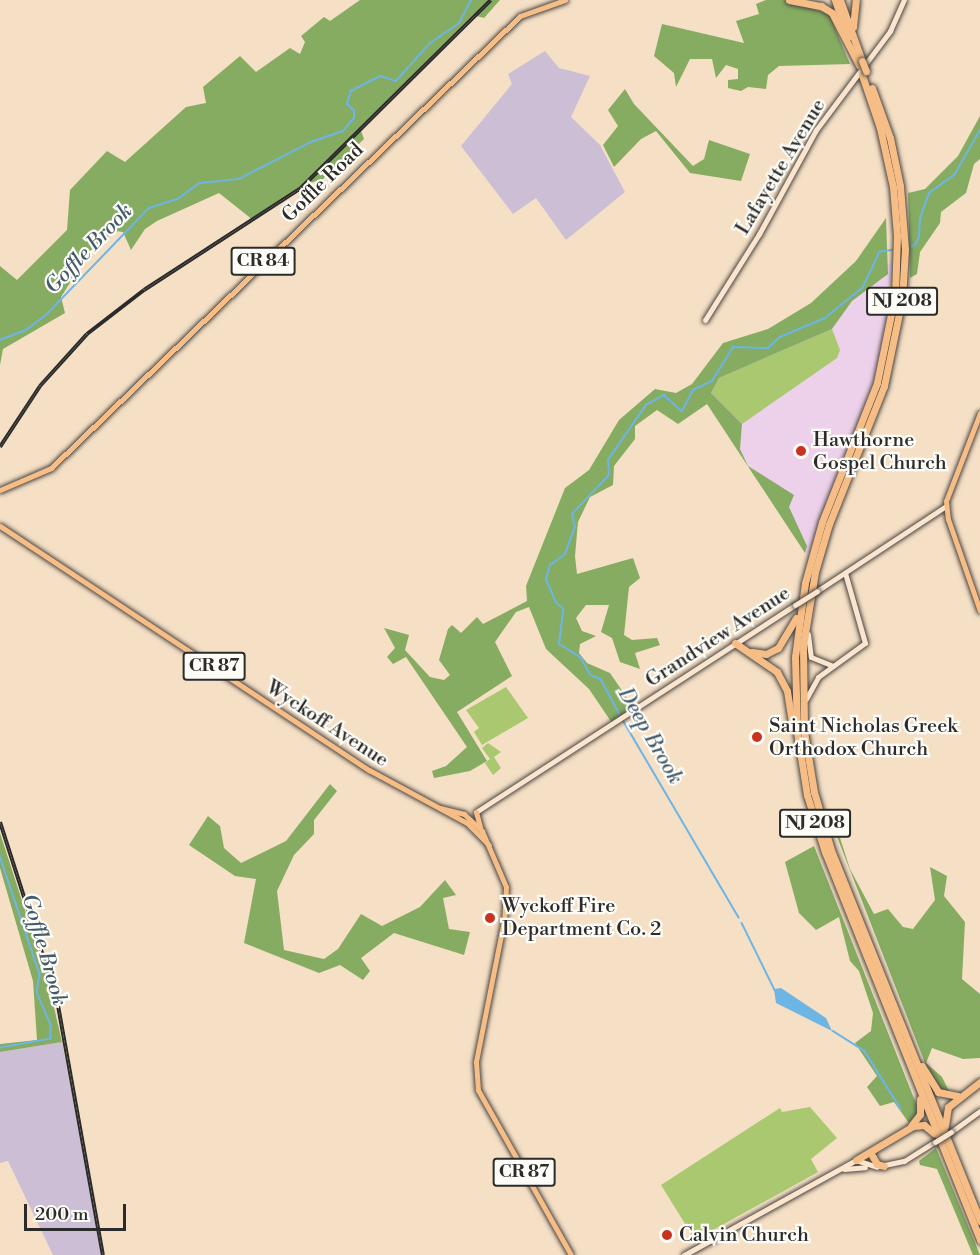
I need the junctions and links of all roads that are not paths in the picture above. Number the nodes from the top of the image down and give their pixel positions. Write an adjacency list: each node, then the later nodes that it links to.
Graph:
1 (565, 0): 11 (main road, Goffle Road / CR 84)
2 (789, 0): 8 (highway)
3 (835, 0): 8 (highway, NJ 208)
4 (840, 0): 7 (highway, NJ 208)
5 (856, 0): 7 (highway)
6 (904, 0): 9 (street, Lafayette Avenue)
7 (857, 47): 8 (highway, NJ 208)
8 (860, 63): 15 (highway, NJ 208, bridge)
9 (705, 320)
10 (980, 413): 12 (main road)
11 (0, 490)
12 (946, 506): 14 (street, Grandview Avenue); 16 (main road)
13 (0, 526): 22 (main road, Wyckoff Avenue / CR 87)
14 (845, 573): 17 (street, Grandview Avenue, bridge); 18 (street)
15 (806, 596): 17 (highway); 18 (street); 19 (highway, NJ 208); 20 (highway, NJ 208)
16 (980, 611)
17 (735, 643): 20 (highway); 21 (street, Grandview Avenue)
18 (831, 665): 19 (street)
19 (806, 744): 25 (highway, NJ 208)
20 (802, 769): 26 (highway, NJ 208)
21 (476, 812): 22 (main road); 23 (main road)
22 (469, 821): 23 (main road, Wyckoff Avenue / CR 87); 24 (main road, Wyckoff Avenue / CR 87)
23 (482, 831): 24 (main road, Wyckoff Avenue / CR 87)
24 (489, 845): 39 (main road, Wyckoff Avenue / CR 87)
25 (899, 1020): 28 (highway); 36 (highway, NJ 208)
26 (908, 1060): 30 (highway); 33 (highway, NJ 208)
27 (979, 1084): 28 (highway)
28 (963, 1094): 36 (highway)
29 (980, 1112): 34 (street, bridge)
30 (909, 1128): 31 (highway); 33 (highway)
31 (870, 1152): 32 (highway); 34 (highway)
32 (856, 1160): 34 (street); 35 (street)
33 (950, 1164): 38 (highway, NJ 208)
34 (880, 1166): 35 (street)
35 (831, 1174): 40 (street)
36 (967, 1188): 37 (highway, NJ 208)
37 (980, 1221)
38 (980, 1240)
39 (571, 1255)
40 (684, 1255)

